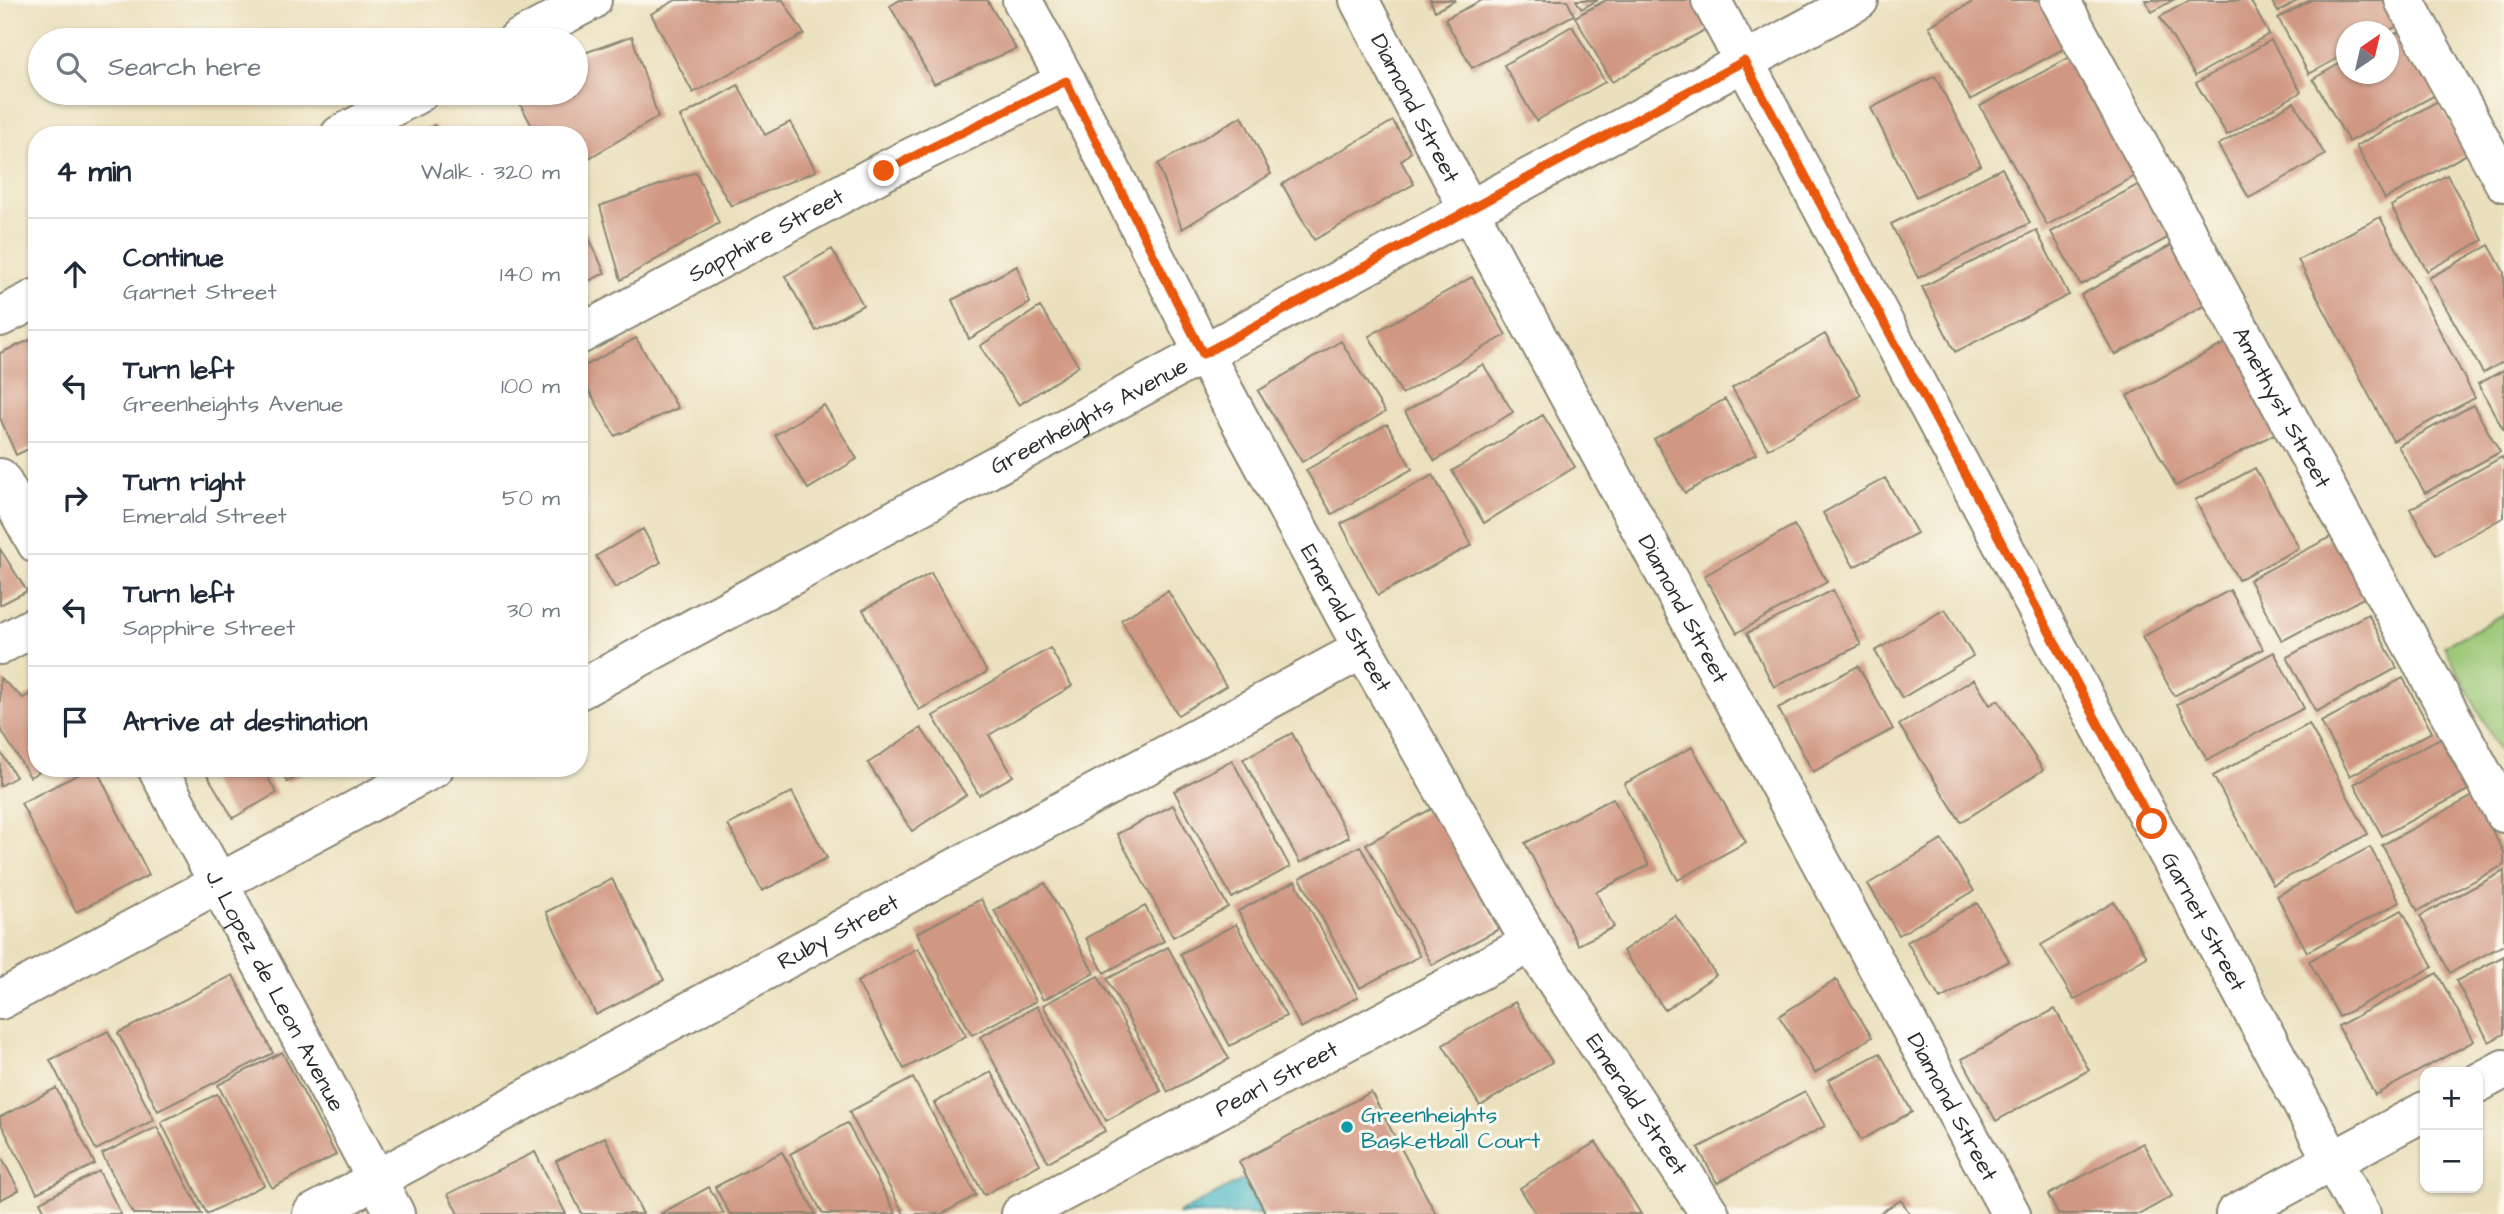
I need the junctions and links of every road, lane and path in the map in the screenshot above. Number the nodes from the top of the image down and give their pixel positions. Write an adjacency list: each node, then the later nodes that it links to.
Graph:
1 (592, 0): 8 (street)
2 (1021, 0): 10 (street, Emerald Street)
3 (1359, 0): 14 (street, Diamond Street)
4 (1711, 0): 9 (street, Garnet Street)
5 (1859, 0): 9 (street, Greenheights Avenue)
6 (2060, 0): 27 (street, Amethyst Street)
7 (2404, 0): 13 (street)
8 (540, 28)
9 (1744, 61): 14 (street, Greenheights Avenue); 34 (street, Garnet Street)
10 (1066, 81): 17 (street, Sapphire Street); 18 (street, Emerald Street)
11 (396, 105): 12 (street)
12 (357, 126)
13 (2504, 182)
14 (1469, 210): 18 (street, Greenheights Avenue); 40 (street, Diamond Street)
15 (28, 303): 16 (street)
16 (0, 317)
17 (588, 330)
18 (1203, 354): 23 (street, Emerald Street); 24 (street, Greenheights Avenue)
19 (0, 478): 20 (street)
20 (28, 528)
21 (28, 630): 22 (street)
22 (0, 645)
23 (1363, 649): 29 (street, Emerald Street); 35 (street, Ruby Street)
24 (588, 685)
25 (162, 777): 28 (street, J. Lopez de Leon Avenue)
26 (417, 777): 28 (street)
27 (2504, 813)
28 (218, 884): 30 (street); 35 (street, J. Lopez de Leon Avenue)
29 (1531, 943): 38 (street, Pearl Street); 39 (street, Emerald Street)
30 (0, 1000)
31 (2504, 1069): 32 (street)
32 (2483, 1080)
33 (2420, 1114): 34 (street)
34 (2332, 1161): 41 (street); 42 (street, Garnet Street)
35 (378, 1180): 36 (street, Ruby Street); 37 (street, J. Lopez de Leon Avenue)
36 (312, 1214)
37 (395, 1214)
38 (1021, 1214)
39 (1710, 1214)
40 (2011, 1214)
41 (2235, 1214)
42 (2361, 1214)

